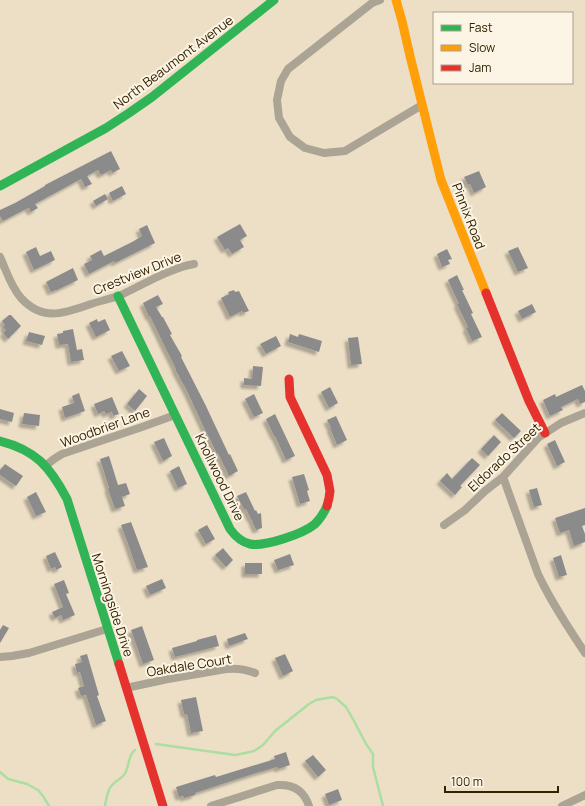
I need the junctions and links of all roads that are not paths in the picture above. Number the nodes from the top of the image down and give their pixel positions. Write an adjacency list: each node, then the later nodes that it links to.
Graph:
1 (274, 0): 5 (street, North Beaumont Avenue)
2 (380, 0): 4 (street)
3 (396, 0): 4 (street, Pinnix Road)
4 (422, 105): 12 (street, Pinnix Road)
5 (0, 186)
6 (0, 257): 8 (street, Crestview Drive)
7 (194, 264): 8 (street, Crestview Drive)
8 (118, 296): 11 (street, Knollwood Drive)
9 (289, 379): 11 (street, Knollwood Drive)
10 (585, 413): 12 (street, Eldorado Street)
11 (175, 415): 14 (street, Woodbrier Lane)
12 (545, 433): 15 (street, Eldorado Street)
13 (0, 441): 14 (street, Morningside Drive)
14 (45, 466): 17 (street, Morningside Drive)
15 (503, 477): 16 (street, Eldorado Street); 18 (street)
16 (444, 525)
17 (107, 629): 19 (street); 21 (street, Morningside Drive)
18 (585, 653)
19 (0, 657)
20 (255, 672): 21 (street, Oakdale Court)
21 (126, 688): 23 (street, Morningside Drive)
22 (585, 795): 26 (street)
23 (163, 806)
24 (210, 806): 25 (street)
25 (309, 806)
26 (562, 806)

